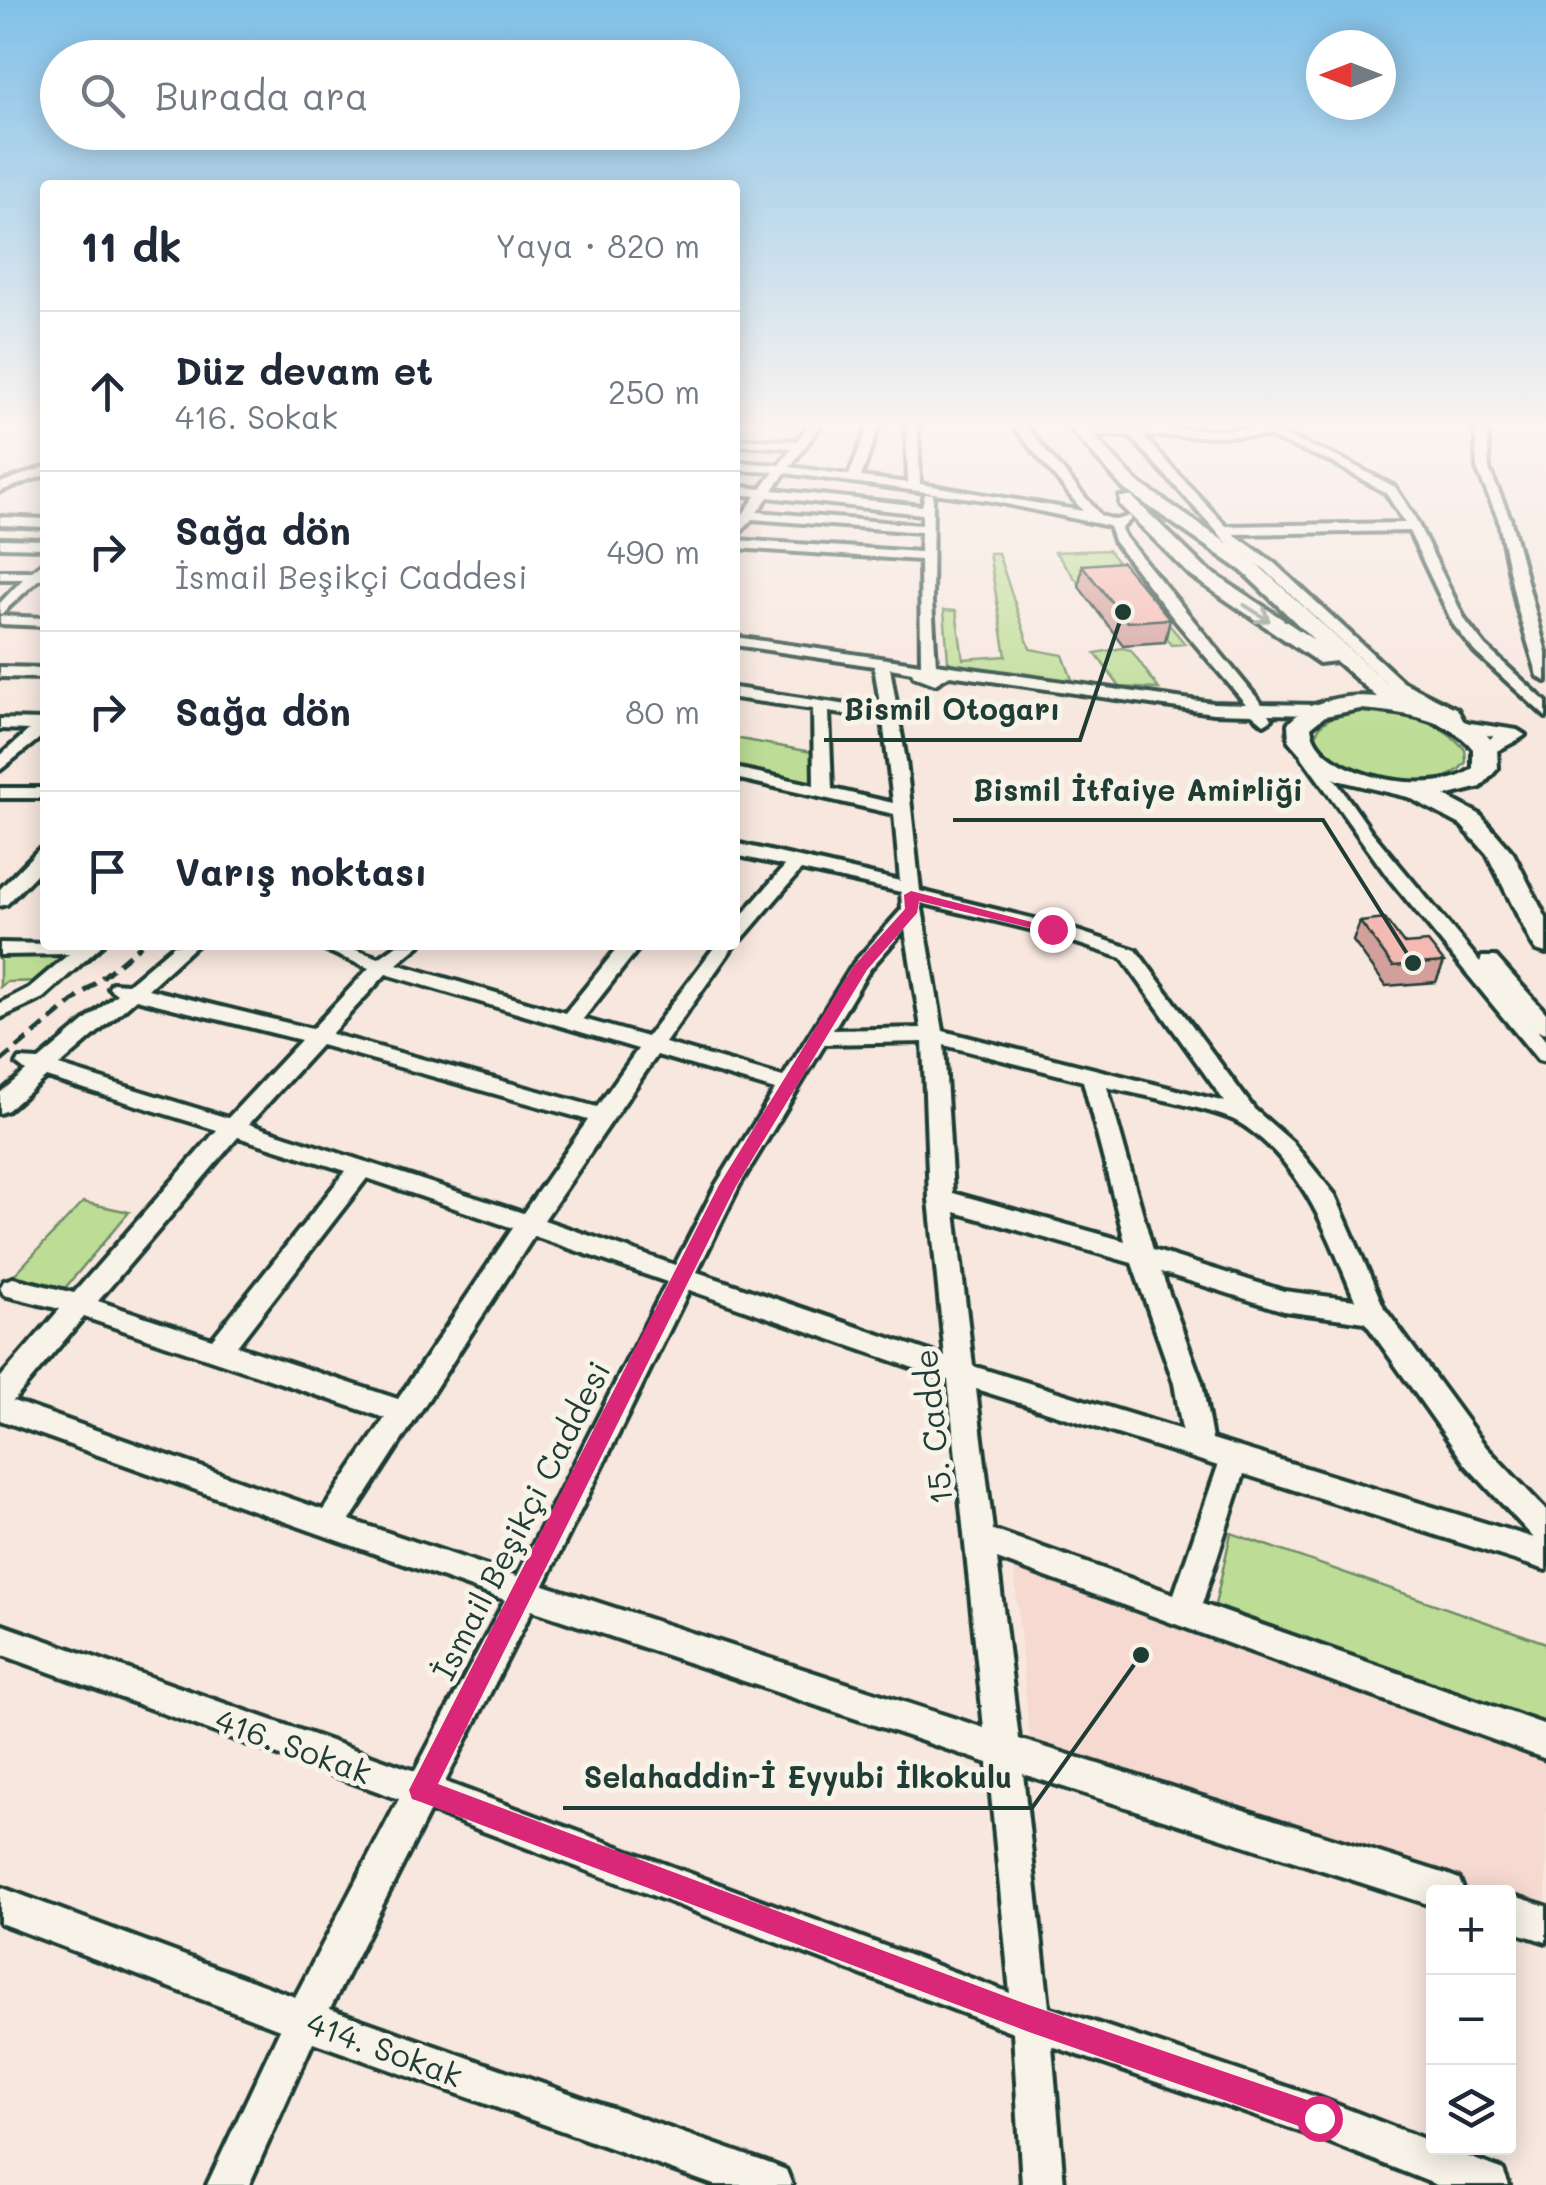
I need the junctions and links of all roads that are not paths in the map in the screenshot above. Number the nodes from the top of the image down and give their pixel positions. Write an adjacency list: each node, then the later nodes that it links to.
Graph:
1 (778, 528): 15 (street)
2 (914, 528): 10 (street)
3 (1117, 528): 40 (street)
4 (1152, 528): 17 (highway)
5 (1205, 528): 11 (highway)
6 (1213, 528): 11 (street)
7 (1394, 528): 11 (street)
8 (1411, 528): 36 (street)
9 (1506, 528): 29 (street)
10 (928, 529): 16 (street)
11 (1222, 538): 17 (highway); 35 (highway)
12 (0, 543): 13 (street)
13 (40, 544)
14 (740, 544): 15 (street)
15 (777, 547): 16 (street)
16 (927, 556): 28 (street)
17 (1182, 557): 33 (highway, one-way to 33)
18 (40, 572): 20 (street)
19 (40, 574): 21 (street)
20 (0, 575)
21 (0, 612)
22 (0, 620): 23 (street)
23 (40, 622)
24 (740, 646): 25 (street)
25 (881, 666): 28 (street); 34 (street, 15. Cadde)
26 (0, 672): 27 (street)
27 (40, 672)
28 (930, 672): 40 (street)
29 (1546, 676)
30 (1546, 685): 36 (street)
31 (740, 694): 32 (street)
32 (821, 706): 34 (street); 45 (street)
33 (1327, 707): 35 (highway); 40 (street); 40 (highway)
34 (890, 716): 49 (street, 15. Cadde)
35 (1447, 720): 36 (street); 41 (highway)
36 (1537, 723): 41 (street)
37 (0, 724): 38 (street)
38 (40, 726)
39 (40, 730): 42 (street)
40 (1283, 732): 44 (highway); 77 (street)
41 (1483, 763): 46 (highway); 55 (highway)
42 (0, 765)
43 (740, 774): 45 (street)
44 (1354, 781): 46 (highway); 72 (street)
45 (823, 792): 49 (street)
46 (1414, 792): 58 (highway)
47 (0, 793): 48 (street)
48 (40, 793)
49 (902, 810): 54 (street, 15. Cadde)
50 (740, 850): 51 (street)
51 (798, 862): 54 (street); 57 (street)
52 (0, 873): 53 (street)
53 (35, 873): 56 (street)
54 (911, 898): 73 (street, 15. Cadde); 75 (street, İsmail Beşikçi Caddesi); 83 (street)
55 (1546, 898)
56 (0, 900)
57 (740, 928)
58 (1546, 944)
59 (40, 948): 60 (street)
60 (0, 949)
61 (85, 950): 70 (street)
62 (163, 950): 69 (street)
63 (179, 950): 69 (street)
64 (337, 950): 68 (street)
65 (403, 950): 68 (street)
66 (623, 950): 71 (street)
67 (722, 950): 76 (street)
68 (382, 966): 71 (street); 74 (street)
69 (126, 989): 74 (street); 78 (street)
70 (0, 1011)
71 (570, 1020): 76 (street)
72 (1546, 1026)
73 (933, 1035): 75 (street); 79 (street); 87 (street, 15. Cadde)
74 (317, 1036): 84 (street); 85 (street)
75 (816, 1037): 80 (street, İsmail Beşikçi Caddesi)
76 (650, 1044): 80 (street); 84 (street)
77 (1546, 1055)
78 (35, 1066): 81 (street); 82 (street); 85 (street)
79 (1093, 1076): 83 (street); 89 (street)
80 (787, 1086): 90 (street, İsmail Beşikçi Caddesi)
81 (0, 1087)
82 (0, 1105)
83 (1246, 1115): 93 (street)
84 (602, 1116): 88 (street)
85 (234, 1126): 86 (street); 92 (street)
86 (362, 1167): 88 (street); 94 (street)
87 (941, 1199): 89 (street); 95 (street, 15. Cadde)
88 (526, 1225): 90 (street); 98 (street)
89 (1146, 1258): 93 (street); 99 (street)
90 (682, 1276): 95 (street); 105 (street, İsmail Beşikçi Caddesi)
91 (13, 1288): 92 (street)
92 (80, 1306): 94 (street); 96 (street)
93 (1374, 1314): 102 (street)
94 (217, 1352): 98 (street)
95 (961, 1373): 99 (street); 103 (street, 15. Cadde)
96 (0, 1397)
97 (0, 1408): 101 (street)
98 (405, 1413): 101 (street)
99 (1199, 1448): 100 (street)
100 (1235, 1460): 104 (street); 106 (street)
101 (328, 1527): 105 (street)
102 (1546, 1531)
103 (980, 1539): 106 (street); 109 (street, 15. Cadde)
104 (1546, 1556)
105 (524, 1594): 109 (street); 110 (street, İsmail Beşikçi Caddesi)
106 (1184, 1612): 108 (street)
107 (0, 1639): 110 (street, 416. Sokak)
108 (1546, 1742)
109 (1004, 1754): 111 (street); 115 (street, 15. Cadde)
110 (421, 1790): 115 (street, 416. Sokak); 116 (street, İsmail Beşikçi Caddesi)
111 (1426, 1886)
112 (0, 1905): 116 (street, 414. Sokak)
113 (1516, 1915): 114 (street)
114 (1546, 1924)
115 (1029, 2018): 119 (street, 15. Cadde); 120 (street, 416. Sokak)
116 (304, 2019): 117 (street, İsmail Beşikçi Caddesi); 118 (street, 414. Sokak)
117 (228, 2185)
118 (771, 2185)
119 (1044, 2185)
120 (1488, 2185)

